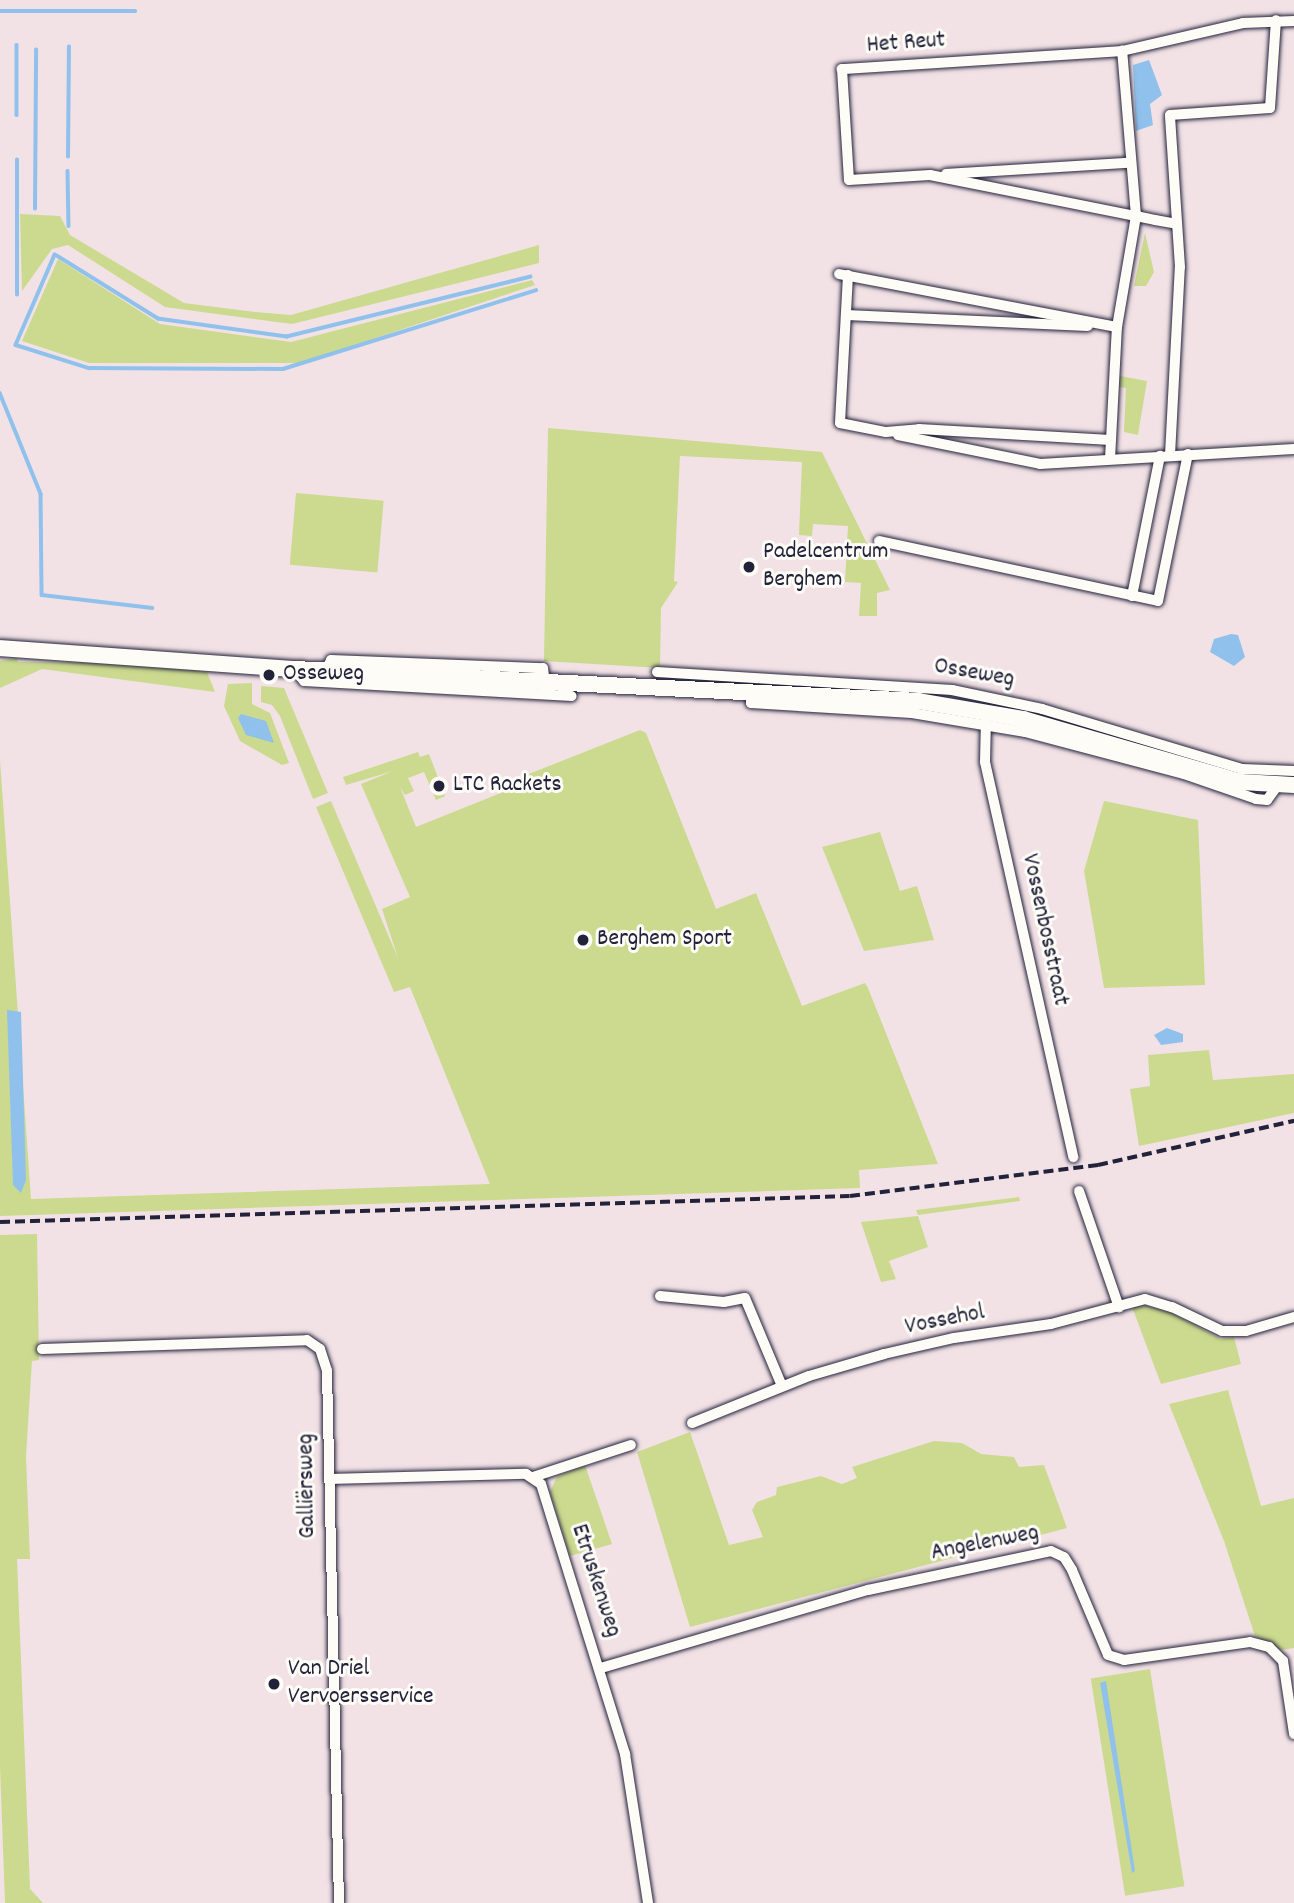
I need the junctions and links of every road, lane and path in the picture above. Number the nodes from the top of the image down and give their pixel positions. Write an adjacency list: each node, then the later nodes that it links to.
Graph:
1 (1276, 20): 2 (street, Het Reut); 3 (street, Het Reut); 7 (street)
2 (1294, 21)
3 (1122, 51): 4 (street); 5 (street, Het Reut)
4 (1128, 163): 5 (street, Het Reut); 6 (street)
5 (930, 175): 6 (street, Het Reut)
6 (1136, 216): 7 (street, Het Reut); 10 (street)
7 (1177, 224): 15 (street)
8 (846, 315): 9 (street); 9 (street); 11 (street)
9 (1099, 326): 10 (street)
10 (1117, 327): 12 (street)
11 (886, 432): 12 (street); 16 (street)
12 (1111, 440): 16 (street)
13 (1294, 449): 14 (street)
14 (1188, 454): 15 (street); 18 (street)
15 (1165, 456): 16 (street); 18 (street)
16 (1110, 459)
17 (879, 541): 18 (street)
18 (1132, 596)
19 (3, 645): 20 (street, Osseweg)
20 (295, 669): 23 (street, Osseweg); 23 (street, Osseweg)
21 (657, 672): 22 (street, Osseweg)
22 (673, 680): 23 (street, Osseweg); 25 (street, Osseweg); 27 (street, Osseweg)
23 (545, 686): 24 (street, Osseweg)
24 (572, 696)
25 (986, 718): 27 (street, Osseweg); 29 (street, Osseweg); 30 (street, Vossenbosstraat)
26 (1294, 771): 27 (street, Osseweg)
27 (1258, 778): 29 (street, Osseweg)
28 (1294, 785): 29 (street, Osseweg)
29 (1277, 786)
30 (1073, 1157)
31 (1079, 1191): 33 (street)
32 (660, 1296): 36 (street)
33 (1119, 1307): 34 (street, Vossehol); 36 (street, Vossehol)
34 (1294, 1317)
35 (42, 1349): 40 (street, Galliërsweg)
36 (782, 1387): 37 (street, Vossehol)
37 (692, 1423)
38 (631, 1445): 39 (street)
39 (533, 1477): 40 (street); 41 (street, Etruskenweg)
40 (329, 1479): 43 (street, Galliërsweg)
41 (601, 1668): 42 (street, Angelenweg); 44 (street, Etruskenweg)
42 (1294, 1734)
43 (339, 1903)
44 (648, 1903)

